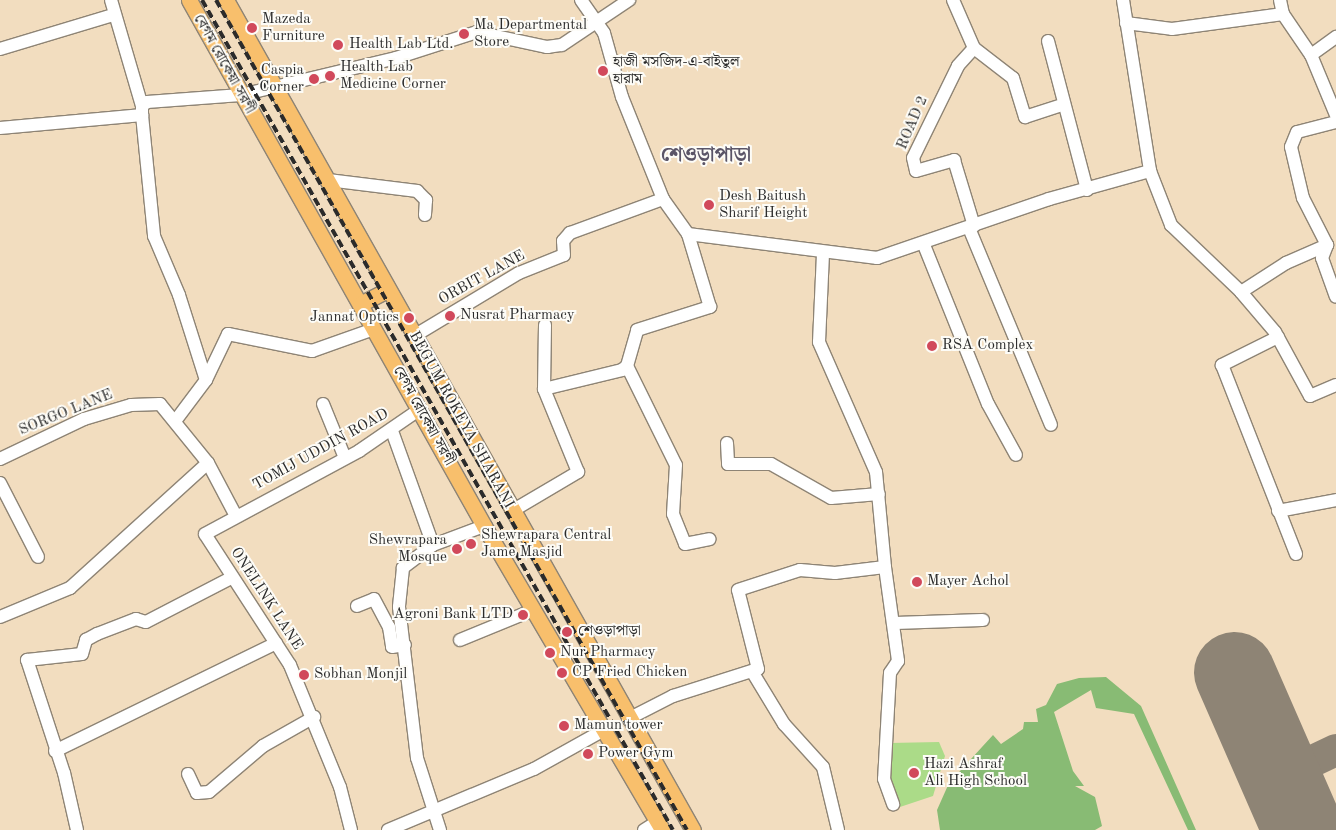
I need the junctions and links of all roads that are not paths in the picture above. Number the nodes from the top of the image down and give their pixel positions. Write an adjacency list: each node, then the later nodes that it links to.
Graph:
1 (110, 0): 10 (street)
2 (189, 0): 19 (main road, বেগম রোকেয়া সরণী)
3 (226, 0): 18 (main road)
4 (581, 0): 11 (street)
5 (629, 0): 11 (street)
6 (954, 0): 16 (street)
7 (1123, 0): 12 (street)
8 (1280, 0): 9 (street)
9 (1283, 14): 12 (street); 17 (street)
10 (113, 15): 15 (street); 21 (street)
11 (598, 24): 18 (street); 28 (street)
12 (1126, 24): 25 (street)
13 (1336, 37): 17 (street)
14 (1048, 41): 20 (street)
15 (0, 48)
16 (974, 48): 20 (street); 30 (street, ROAD 2)
17 (1311, 56): 22 (street)
18 (274, 87): 19 (street); 26 (main road)
19 (241, 95): 21 (street); 38 (main road, বেগম রোকেয়া সরণী)
20 (1063, 105): 27 (street)
21 (142, 111): 24 (street); 44 (street)
22 (1336, 114)
23 (1336, 122): 33 (street)
24 (0, 128)
25 (1150, 171): 27 (street); 36 (street)
26 (330, 186): 29 (street); 35 (main road, BEGUM ROKEYA SHARANI)
27 (1087, 190): 30 (street)
28 (663, 199): 31 (street); 41 (street, ORBIT LANE)
29 (425, 215)
30 (972, 227): 32 (street); 51 (street)
31 (688, 234): 34 (street); 43 (street)
32 (924, 244): 34 (street); 54 (street)
33 (1327, 245): 36 (street); 37 (street)
34 (823, 254): 59 (street)
35 (387, 290): 38 (main road); 41 (main road, BEGUM ROKEYA SHARANI)
36 (1241, 292): 42 (street)
37 (1336, 297)
38 (360, 304): 40 (main road, বেগম রোকেয়া সরণী)
39 (546, 325): 46 (street)
40 (374, 329): 44 (street); 49 (main road, বেগম রোকেয়া সরণী)
41 (414, 336): 61 (main road, BEGUM ROKEYA SHARANI)
42 (1278, 336): 45 (street); 62 (street)
43 (628, 366): 46 (street); 65 (street)
44 (206, 380): 50 (street)
45 (1332, 387): 47 (street)
46 (544, 388): 61 (street)
47 (1336, 399)
48 (323, 404): 55 (street)
49 (420, 409): 52 (street, TOMIJ UDDIN ROAD); 64 (main road, বেগম রোকেয়া সরণী)
50 (176, 420): 56 (street, SORGO LANE); 57 (street, SORGO LANE)
51 (1051, 425)
52 (392, 431): 55 (street, TOMIJ UDDIN ROAD); 66 (street)
53 (727, 443): 59 (street)
54 (1016, 454)
55 (345, 458): 63 (street, TOMIJ UDDIN ROAD)
56 (0, 459)
57 (208, 463): 63 (street, SORGO LANE); 73 (street)
58 (0, 483): 68 (street)
59 (880, 494): 69 (street)
60 (1336, 500): 62 (street)
61 (512, 511): 81 (main road, BEGUM ROKEYA SHARANI)
62 (1278, 511): 67 (street)
63 (236, 516): 70 (street, ONELINK LANE)
64 (484, 526): 66 (street); 72 (main road, বেগম রোকেয়া সরণী)
65 (710, 539)
66 (433, 545): 78 (street)
67 (1296, 554)
68 (38, 557)
69 (885, 568): 75 (street); 79 (street)
70 (231, 578): 77 (street, ONELINK LANE); 83 (street)
71 (357, 606): 78 (street)
72 (533, 610): 76 (street); 82 (main road, বেগম রোকেয়া সরণী)
73 (0, 617)
74 (983, 620): 75 (street)
75 (894, 623): 85 (street)
76 (460, 640)
77 (276, 643): 80 (street, ONELINK LANE); 83 (street)
78 (406, 645): 86 (street)
79 (753, 673): 81 (street); 94 (street)
80 (314, 718): 84 (street); 89 (street, ONELINK LANE)
81 (628, 719): 93 (main road, BEGUM ROKEYA SHARANI)
82 (604, 730): 86 (street); 87 (main road, বেগম রোকেয়া সরণী)
83 (55, 751): 88 (street)
84 (188, 774)
85 (893, 804)
86 (435, 814): 90 (street); 91 (street)
87 (660, 826): 92 (street)
88 (76, 830)
89 (351, 830)
90 (388, 830)
91 (440, 830)
92 (644, 830)
93 (693, 830)
94 (838, 830)

